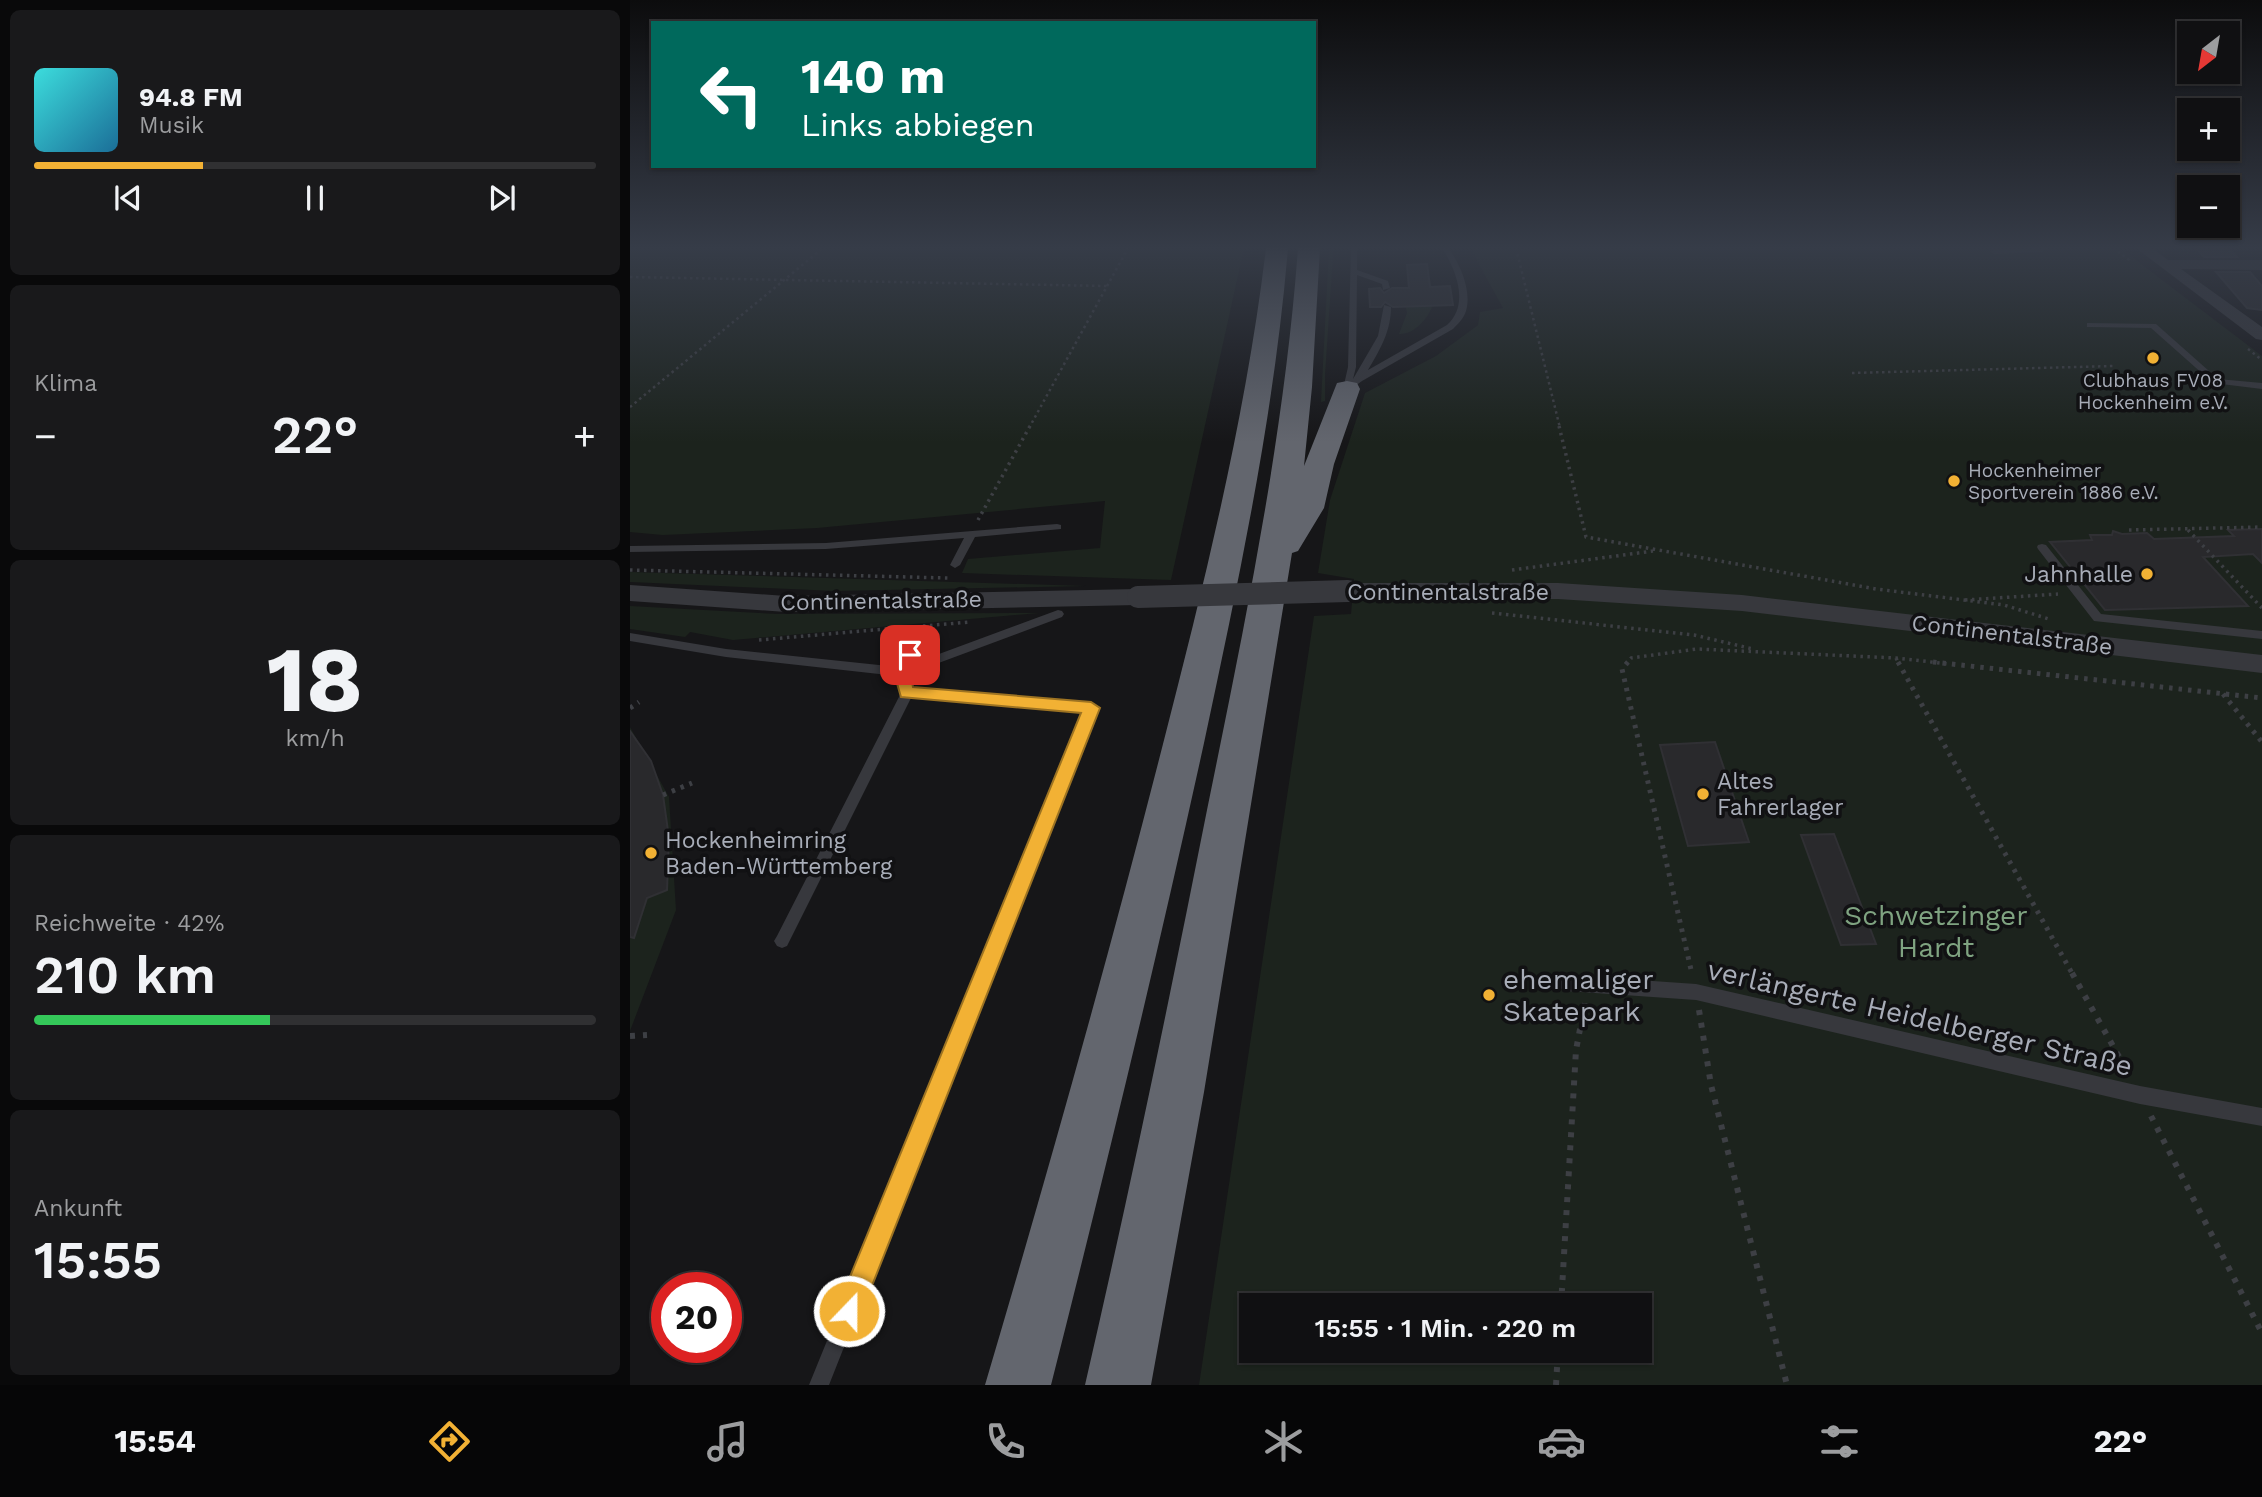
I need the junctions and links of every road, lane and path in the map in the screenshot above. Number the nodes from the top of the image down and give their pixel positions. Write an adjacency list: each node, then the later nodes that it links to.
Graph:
1 (744, 313): 18 (path)
2 (1092, 313): 23 (path)
3 (1269, 313): 66 (highway)
4 (1304, 313): 27 (highway)
5 (1353, 313): 16 (lane)
6 (1387, 313): 16 (lane)
7 (1461, 313): 16 (lane)
8 (1532, 313): 26 (path)
9 (2231, 313): 11 (street)
10 (2090, 325): 17 (lane)
11 (2262, 335)
12 (2254, 354): 13 (path)
13 (2262, 354)
14 (2113, 366): 15 (path)
15 (1852, 373)
16 (1353, 384): 27 (highway)
17 (2262, 386)
18 (630, 407)
19 (1057, 527): 23 (lane)
20 (2262, 527): 21 (path)
21 (2187, 529): 22 (path); 35 (path)
22 (2129, 530)
23 (971, 534): 25 (lane); 28 (lane)
24 (2042, 547): 32 (lane)
25 (630, 549)
26 (1658, 551): 30 (path); 34 (path)
27 (1275, 561): 67 (highway)
28 (955, 565)
29 (630, 570): 31 (path)
30 (1506, 571)
31 (955, 578)
32 (2078, 592): 34 (path); 38 (lane)
33 (630, 593): 41 (street, Continentalstraße, bridge)
34 (1951, 601): 41 (path)
35 (2262, 608)
36 (1481, 612): 42 (path)
37 (1058, 614): 45 (lane)
38 (2262, 635)
39 (630, 636): 45 (lane)
40 (917, 638): 45 (lane)
41 (2092, 644): 44 (street, Continentalstraße)
42 (1765, 652): 43 (path); 57 (path)
43 (1896, 658): 47 (path); 60 (path)
44 (2262, 664)
45 (902, 673): 46 (lane)
46 (907, 693): 54 (lane); 65 (lane)
47 (2222, 693): 48 (path); 51 (path)
48 (2262, 698)
49 (639, 702): 50 (path)
50 (630, 708)
51 (2262, 742)
52 (692, 783): 53 (path)
53 (663, 795)
54 (782, 941)
55 (1566, 983): 56 (lane, verlängerte Heidelberger Straße)
56 (1588, 985): 57 (lane, verlängerte Heidelberger Straße); 62 (path)
57 (1696, 992): 60 (lane, verlängerte Heidelberger Straße); 69 (path)
58 (647, 1035): 59 (path)
59 (630, 1036)
60 (2140, 1095): 61 (lane, verlängerte Heidelberger Straße); 63 (path)
61 (2262, 1117)
62 (1562, 1293)
63 (2262, 1333)
64 (1557, 1363): 68 (path)
65 (819, 1385)
66 (1018, 1385)
67 (1118, 1385)
68 (1556, 1385)
69 (1787, 1385)

